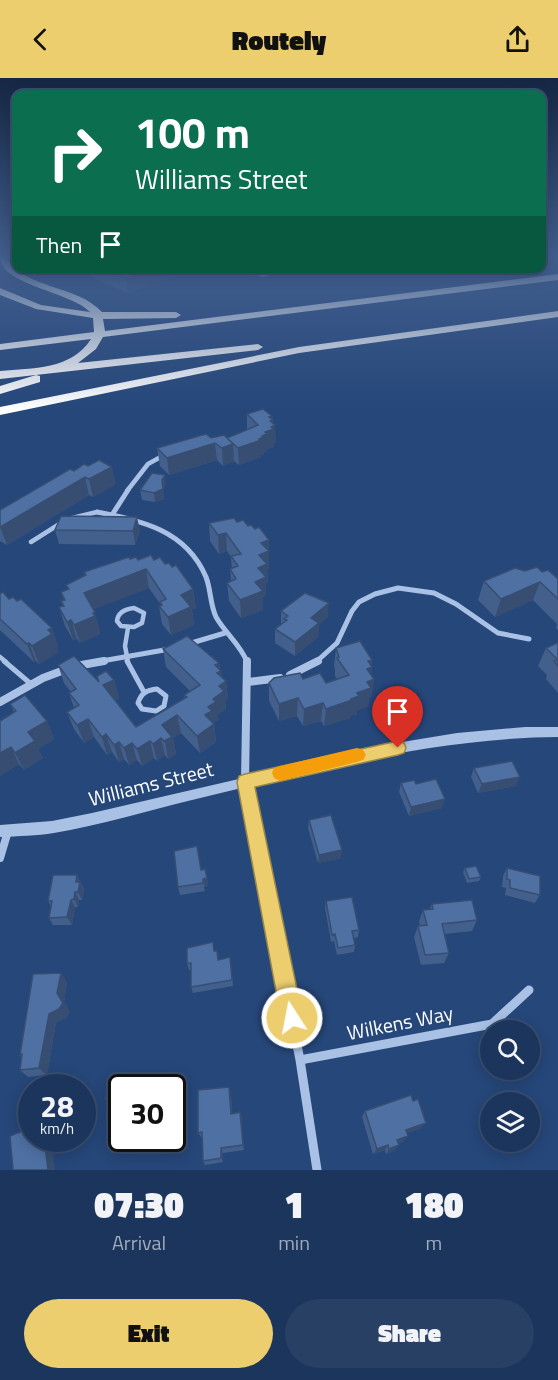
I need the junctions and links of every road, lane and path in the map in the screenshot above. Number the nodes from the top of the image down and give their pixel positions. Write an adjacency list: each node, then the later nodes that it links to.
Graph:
1 (50, 308): 3 (highway)
2 (92, 308): 8 (highway)
3 (265, 308)
4 (312, 308): 6 (highway)
5 (558, 313): 7 (highway); 9 (highway)
6 (0, 347)
7 (0, 375)
8 (0, 390)
9 (0, 411)
10 (171, 453): 12 (street)
11 (97, 512): 12 (street); 13 (lane)
12 (112, 515): 15 (street)
13 (31, 542)
14 (128, 628): 14 (lane); 18 (lane)
15 (225, 633): 18 (street); 19 (street)
16 (529, 639): 19 (street)
17 (0, 657): 20 (lane)
18 (126, 657): 20 (street); 21 (lane)
19 (248, 682): 24 (street)
20 (31, 684): 22 (street)
21 (144, 692): 21 (lane)
22 (0, 702)
23 (558, 732): 24 (street, Williams Street)
24 (245, 782): 25 (street, Williams Street); 28 (street)
25 (4, 831): 26 (street)
26 (0, 858)
27 (529, 990): 28 (street, Wilkens Way)
28 (300, 1060): 29 (street)
29 (317, 1170)

